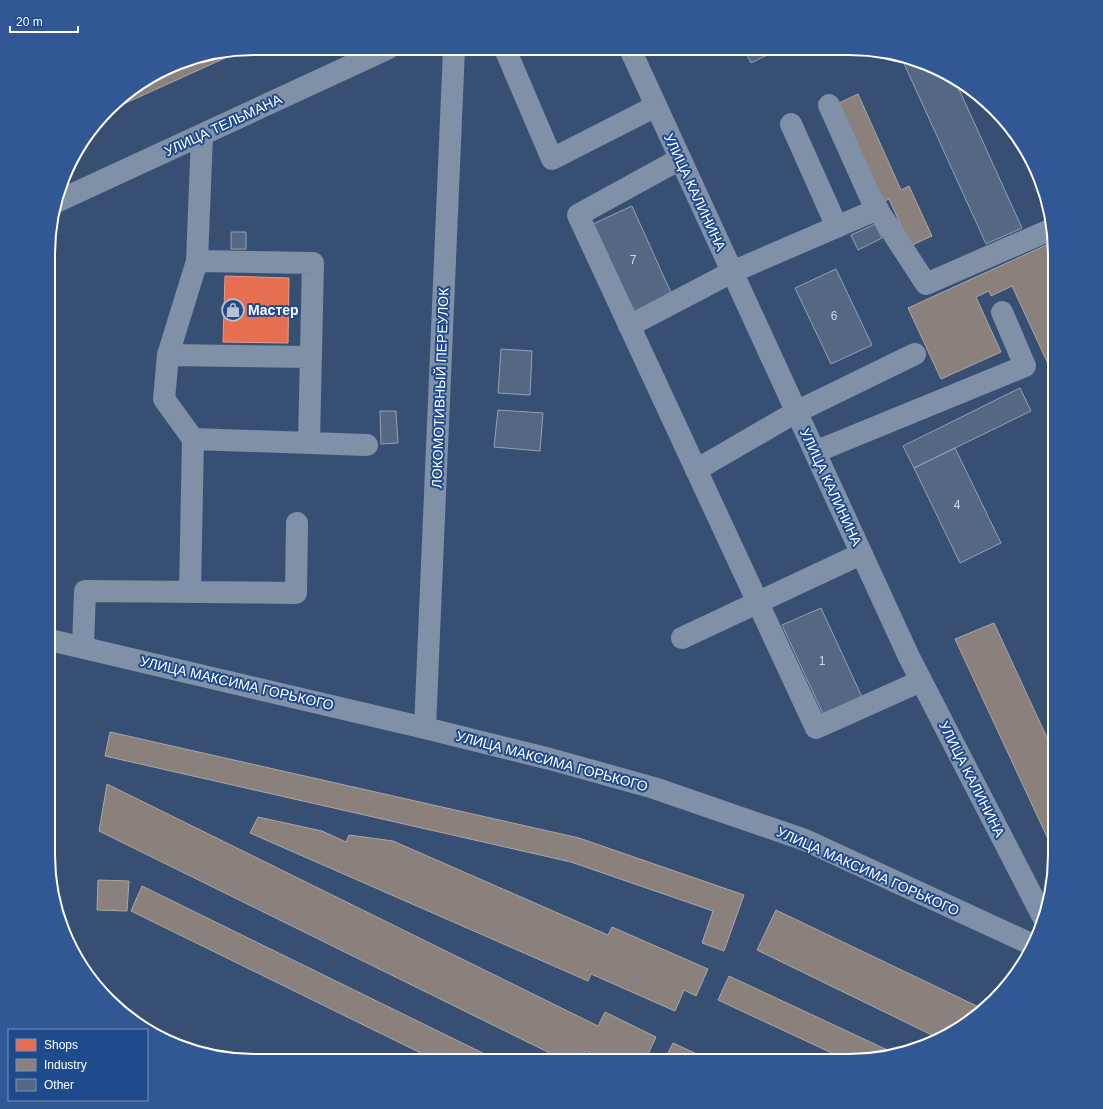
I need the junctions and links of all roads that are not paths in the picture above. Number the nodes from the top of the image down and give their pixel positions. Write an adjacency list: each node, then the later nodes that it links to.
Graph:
1 (374, 55): 8 (street, УЛИЦА ТЕЛЬМАНА)
2 (454, 55): 35 (street, ЛОКОМОТИВНЫЙ ПЕРЕУЛОК)
3 (508, 55): 6 (street)
4 (633, 55): 6 (street, УЛИЦА КАЛИНИНА)
5 (829, 105): 11 (street)
6 (656, 106): 9 (street, УЛИЦА КАЛИНИНА)
7 (791, 124): 12 (street)
8 (202, 135): 10 (street, УЛИЦА ТЕЛЬМАНА); 14 (street)
9 (680, 159): 15 (street, УЛИЦА КАЛИНИНА); 17 (street)
10 (63, 199)
11 (878, 209): 12 (street); 13 (street)
12 (837, 227): 15 (street)
13 (1047, 231)
14 (197, 261): 19 (street); 20 (street)
15 (732, 272): 17 (street); 21 (street, УЛИЦА КАЛИНИНА)
16 (1002, 312): 25 (street)
17 (629, 326): 26 (street)
18 (915, 354): 21 (street)
19 (168, 355): 20 (street); 22 (street)
20 (311, 357): 23 (street)
21 (796, 412): 25 (street, УЛИЦА КАЛИНИНА); 26 (street)
22 (193, 439): 23 (street); 29 (street)
23 (309, 442): 24 (street)
24 (367, 445)
25 (814, 452): 28 (street, УЛИЦА КАЛИНИНА)
26 (696, 470): 30 (street)
27 (297, 523): 29 (street)
28 (861, 554): 30 (street); 34 (street, УЛИЦА КАЛИНИНА)
29 (190, 592): 33 (street)
30 (758, 602): 31 (street); 34 (street)
31 (682, 638)
32 (55, 641): 33 (street, УЛИЦА МАКСИМА ГОРЬКОГО)
33 (83, 647): 35 (street, УЛИЦА МАКСИМА ГОРЬКОГО)
34 (921, 681): 36 (street, УЛИЦА КАЛИНИНА)
35 (425, 728): 37 (street, УЛИЦА МАКСИМА ГОРЬКОГО)
36 (1040, 911)
37 (1028, 943)

